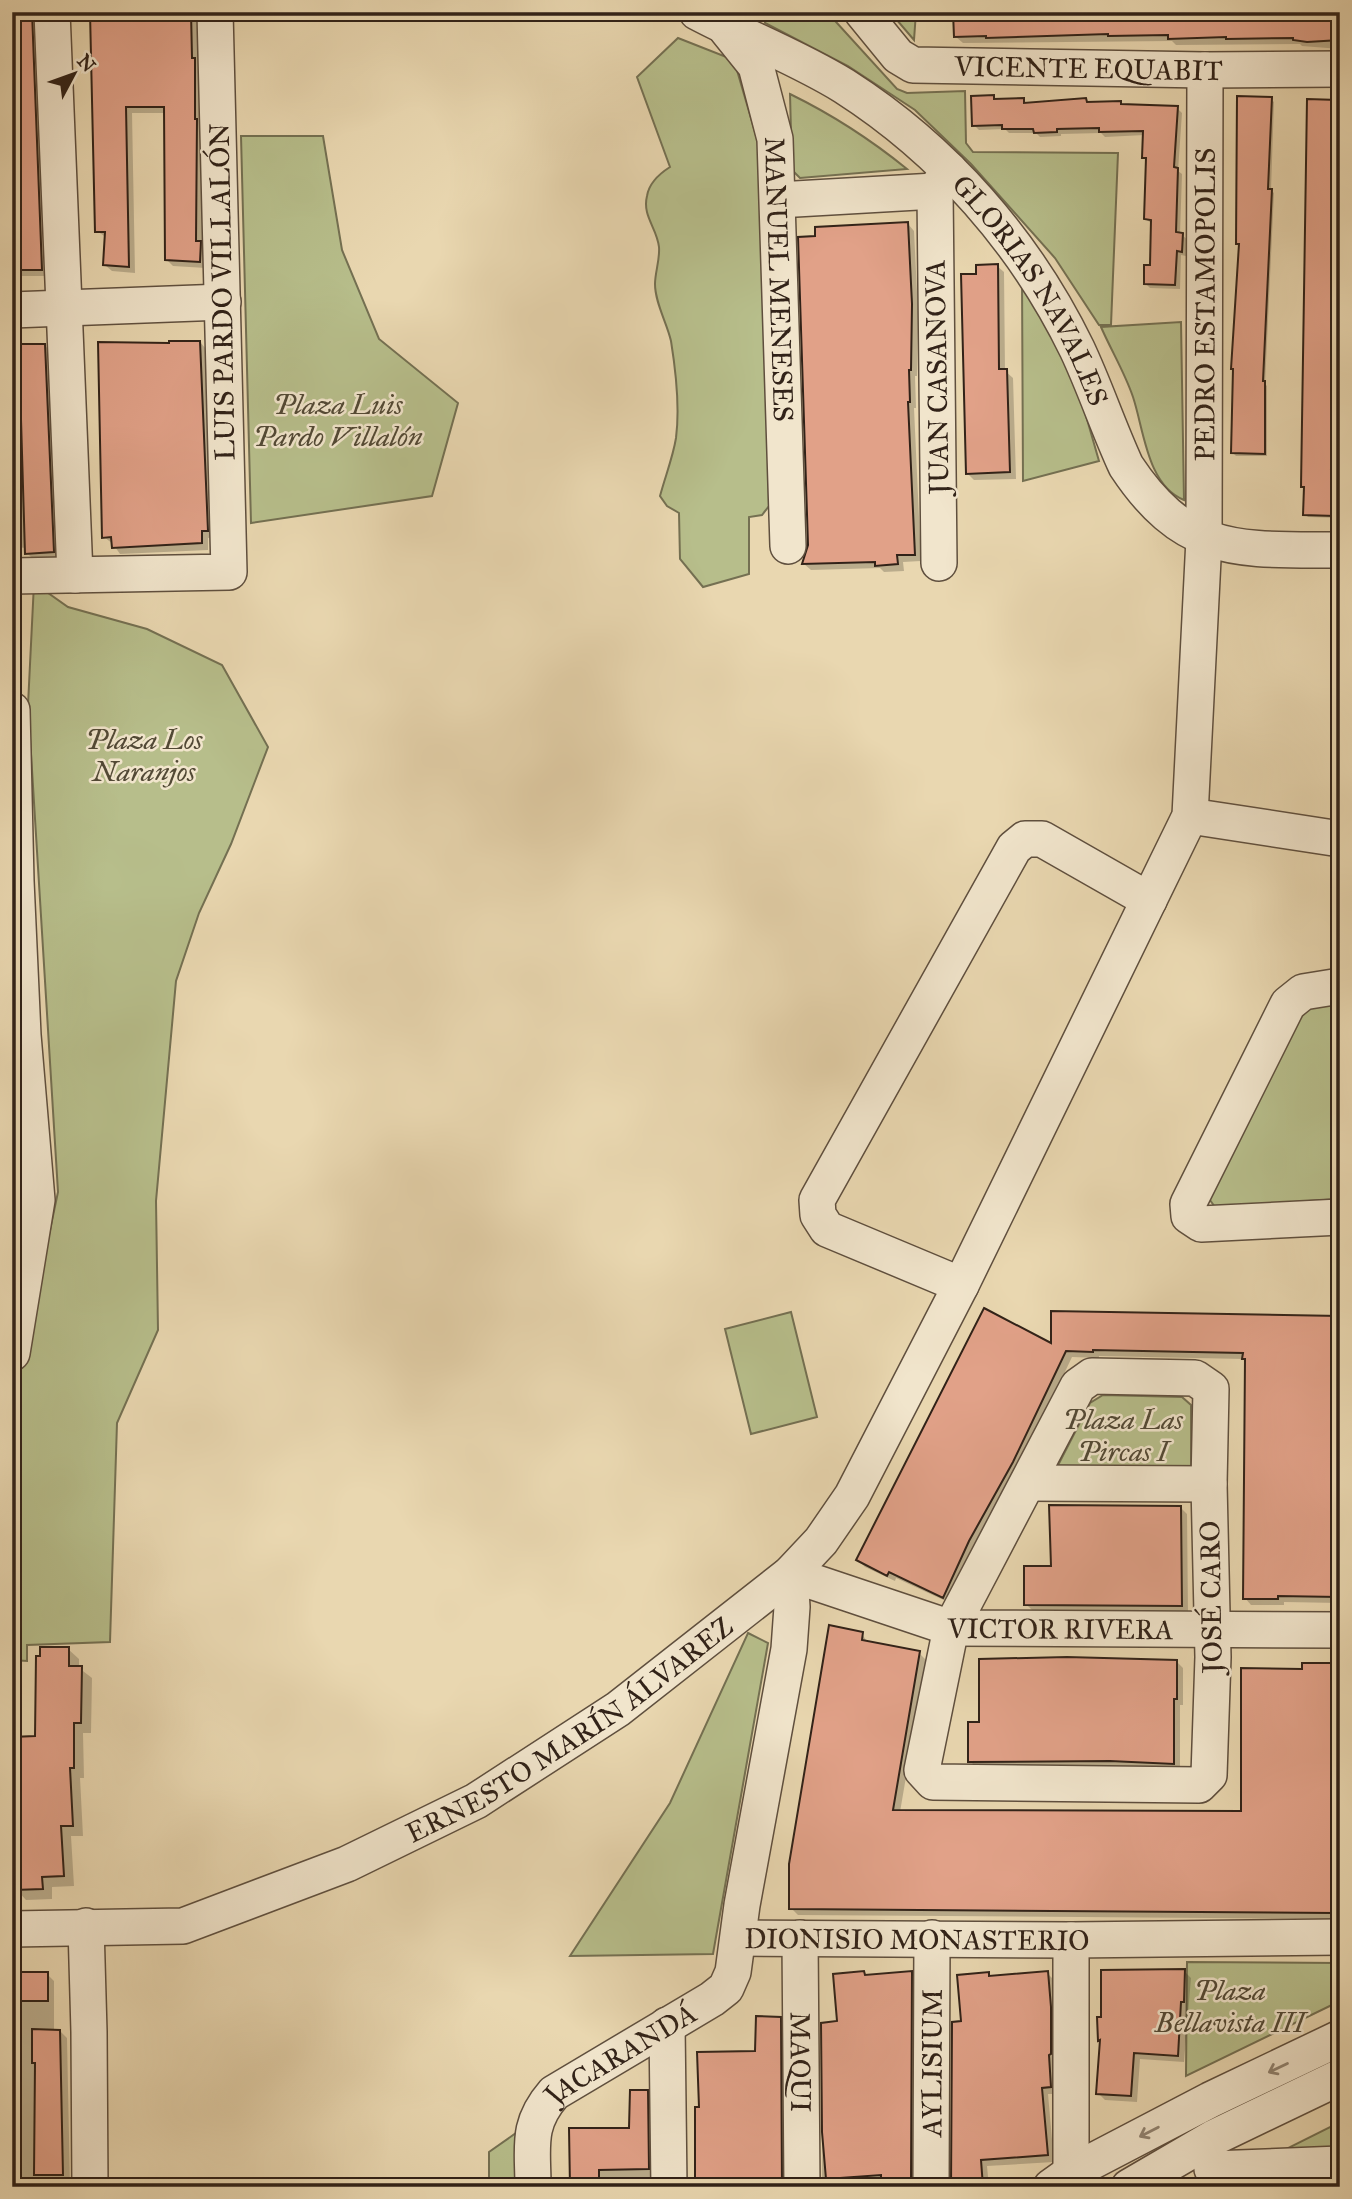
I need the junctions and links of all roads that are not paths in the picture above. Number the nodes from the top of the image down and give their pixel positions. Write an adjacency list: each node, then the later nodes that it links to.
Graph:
1 (52, 12): 10 (street)
2 (215, 12): 9 (street, LUIS PARDO VILLALÓN)
3 (862, 12): 6 (street, VICENTE EQUABIT)
4 (720, 17): 7 (street, GLORIAS NAVALES); 8 (street, MANUEL MENESES)
5 (1340, 69): 6 (street, VICENTE EQUABIT)
6 (1205, 70): 12 (street, PEDRO ESTAMOPOLIS)
7 (942, 180): 8 (street); 12 (street, GLORIAS NAVALES); 15 (street, JUAN CASANOVA)
8 (778, 200): 13 (street, MANUEL MENESES)
9 (223, 302): 10 (street); 16 (street, LUIS PARDO VILLALÓN)
10 (63, 308): 11 (street); 16 (street)
11 (12, 310)
12 (1203, 539): 14 (street, GLORIAS NAVALES); 19 (street, PEDRO ESTAMOPOLIS)
13 (788, 546)
14 (1340, 550)
15 (939, 563)
16 (75, 575): 17 (street)
17 (12, 576)
18 (12, 710): 21 (street)
19 (1190, 816): 20 (street); 22 (street, ERNESTO MARÍN ÁLVAREZ)
20 (1340, 839)
21 (14, 881): 24 (street)
22 (1149, 900): 27 (street, ERNESTO MARÍN ÁLVAREZ); 27 (street)
23 (1340, 986): 26 (street)
24 (18, 1035): 25 (street)
25 (24, 1200): 28 (street)
26 (1340, 1217)
27 (961, 1285): 31 (street, ERNESTO MARÍN ÁLVAREZ)
28 (12, 1353)
29 (1028, 1483): 30 (street); 30 (street, JOSÉ CARO); 32 (street, JOSÉ CARO)
30 (1209, 1483): 33 (street, JOSÉ CARO)
31 (790, 1574): 32 (street, VICTOR RIVERA); 35 (street, ERNESTO MARÍN ÁLVAREZ); 38 (street, DIONISIO MONASTERIO)
32 (951, 1628): 33 (street, VICTOR RIVERA); 33 (street, JOSÉ CARO)
33 (1212, 1629): 34 (street, VICTOR RIVERA)
34 (1340, 1630)
35 (86, 1926): 36 (street, ERNESTO MARÍN ÁLVAREZ); 48 (street)
36 (12, 1929)
37 (1340, 1937): 41 (street, DIONISIO MONASTERIO)
38 (739, 1938): 39 (street, DIONISIO MONASTERIO); 42 (street, JACARANDÁ)
39 (800, 1938): 40 (street, DIONISIO MONASTERIO); 51 (street, MAQUI)
40 (932, 1938): 41 (street, DIONISIO MONASTERIO); 52 (street, AYLISIUM)
41 (1071, 1940): 47 (street)
42 (667, 2025): 49 (street, JACARANDÁ); 50 (street)
43 (1340, 2038): 47 (street, one-way to 47)
44 (1340, 2077): 46 (street)
45 (1340, 2164): 46 (street)
46 (1212, 2165): 53 (street)
47 (1065, 2182)
48 (90, 2187)
49 (533, 2187)
50 (669, 2187)
51 (802, 2187)
52 (931, 2187)
53 (1129, 2187)

